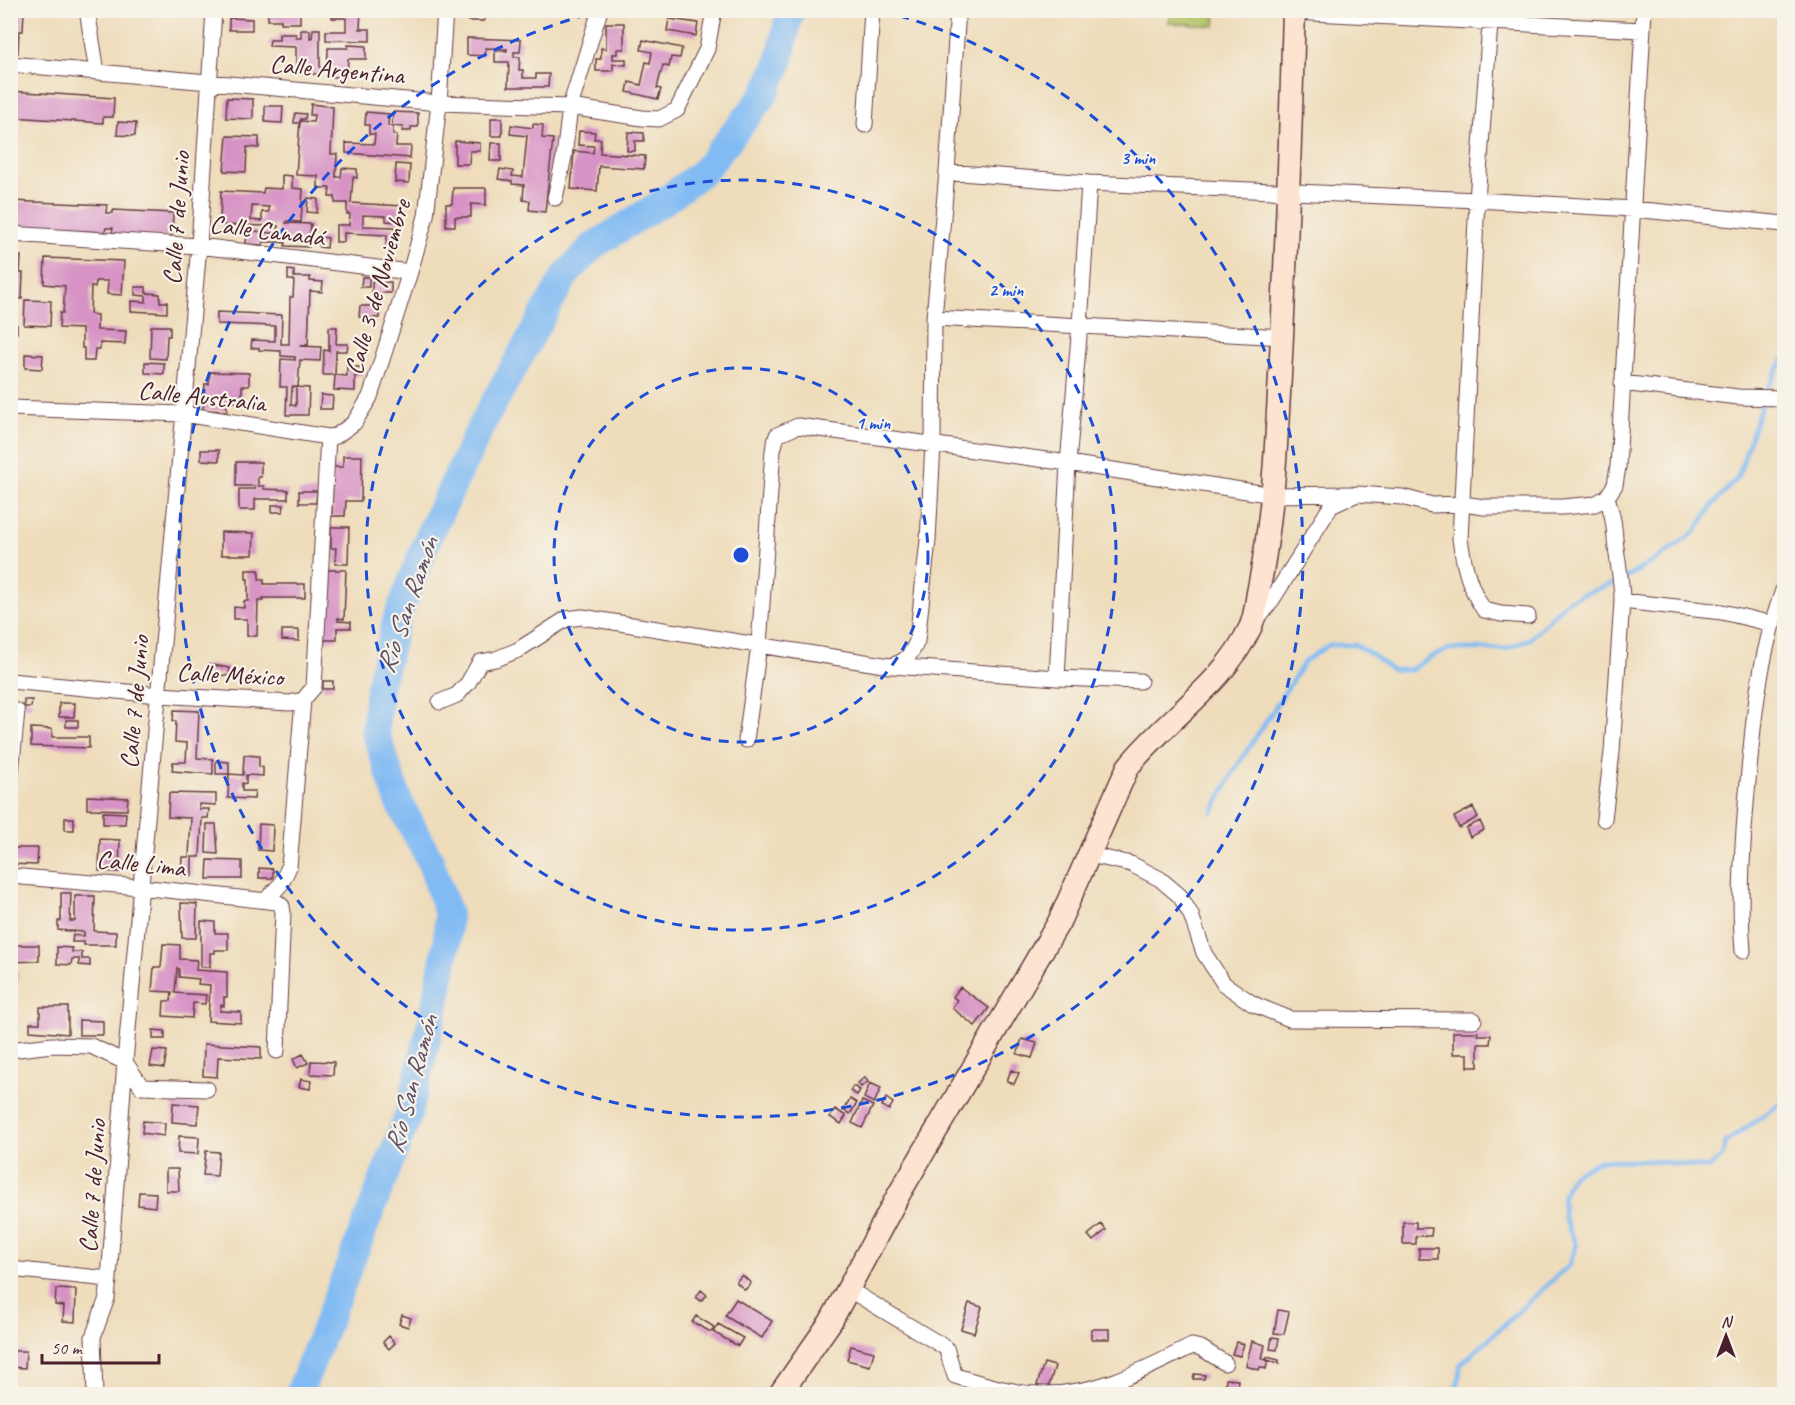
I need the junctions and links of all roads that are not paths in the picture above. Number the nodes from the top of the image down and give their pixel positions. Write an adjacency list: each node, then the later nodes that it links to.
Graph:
1 (87, 10): 13 (street)
2 (214, 10): 14 (street, Calle 7 de Junio)
3 (445, 10): 15 (street, Calle 3 de Noviembre)
4 (600, 10): 16 (street)
5 (714, 10): 16 (street, Calle Argentina)
6 (872, 10): 17 (street)
7 (958, 10): 18 (street)
8 (1644, 10): 11 (street)
9 (1294, 11): 10 (street); 20 (main road)
10 (1491, 16): 11 (street); 22 (street)
11 (1642, 30): 23 (street)
12 (10, 64): 13 (street, Calle Argentina)
13 (97, 72): 14 (street, Calle Argentina)
14 (209, 81): 15 (street, Calle Argentina); 26 (street, Calle 7 de Junio)
15 (439, 103): 16 (street, Calle Argentina); 27 (street, Calle 3 de Noviembre)
16 (570, 107): 21 (street)
17 (865, 125)
18 (947, 172): 19 (street); 28 (street)
19 (1089, 183): 20 (street); 29 (street)
20 (1289, 192): 22 (street); 30 (main road)
21 (555, 198)
22 (1477, 200): 23 (street); 41 (street)
23 (1633, 209): 24 (street); 31 (street)
24 (1785, 224)
25 (10, 234): 26 (street, Calle Canadá)
26 (199, 246): 27 (street, Calle Canadá); 34 (street, Calle 7 de Junio)
27 (410, 272): 35 (street, Calle 3 de Noviembre)
28 (934, 318): 29 (street); 36 (street)
29 (1080, 325): 30 (street); 37 (street)
30 (1283, 337): 39 (main road)
31 (1622, 384): 32 (street); 40 (street)
32 (1785, 398)
33 (10, 408): 34 (street, Calle Australia)
34 (183, 414): 35 (street, Calle Australia); 52 (street, Calle 7 de Junio)
35 (328, 437): 53 (street)
36 (933, 444): 37 (street); 47 (street); 48 (street)
37 (1068, 463): 39 (street); 49 (street)
38 (1357, 494): 39 (street); 41 (street); 46 (street)
39 (1273, 495): 46 (main road)
40 (1607, 497): 41 (street); 43 (street)
41 (1463, 504): 44 (street)
42 (1785, 587): 45 (street)
43 (1622, 601): 45 (street); 58 (street)
44 (1528, 616)
45 (1773, 624): 63 (street)
46 (1251, 627): 59 (main road)
47 (759, 645): 48 (street); 54 (street); 56 (street)
48 (890, 666): 49 (street)
49 (1057, 678): 51 (street)
50 (10, 681): 52 (street, Calle México)
51 (1140, 681)
52 (159, 694): 53 (street, Calle México); 61 (street, Calle 7 de Junio)
53 (303, 700): 62 (street)
54 (440, 702)
55 (17, 711): 57 (street)
56 (746, 740)
57 (10, 783)
58 (1604, 819)
59 (1090, 855): 64 (street); 71 (main road)
60 (10, 876): 61 (street, Calle Lima)
61 (140, 887): 62 (street, Calle Lima); 67 (street, Calle 7 de Junio)
62 (266, 900): 66 (street)
63 (1743, 951)
64 (1474, 1020)
65 (10, 1050): 67 (street)
66 (277, 1051)
67 (125, 1062): 68 (street); 70 (street, Calle 7 de Junio)
68 (207, 1089)
69 (10, 1269): 70 (street)
70 (109, 1279): 73 (street, Calle 7 de Junio)
71 (848, 1289): 72 (street); 74 (main road)
72 (1225, 1363)
73 (95, 1395)
74 (780, 1395)

